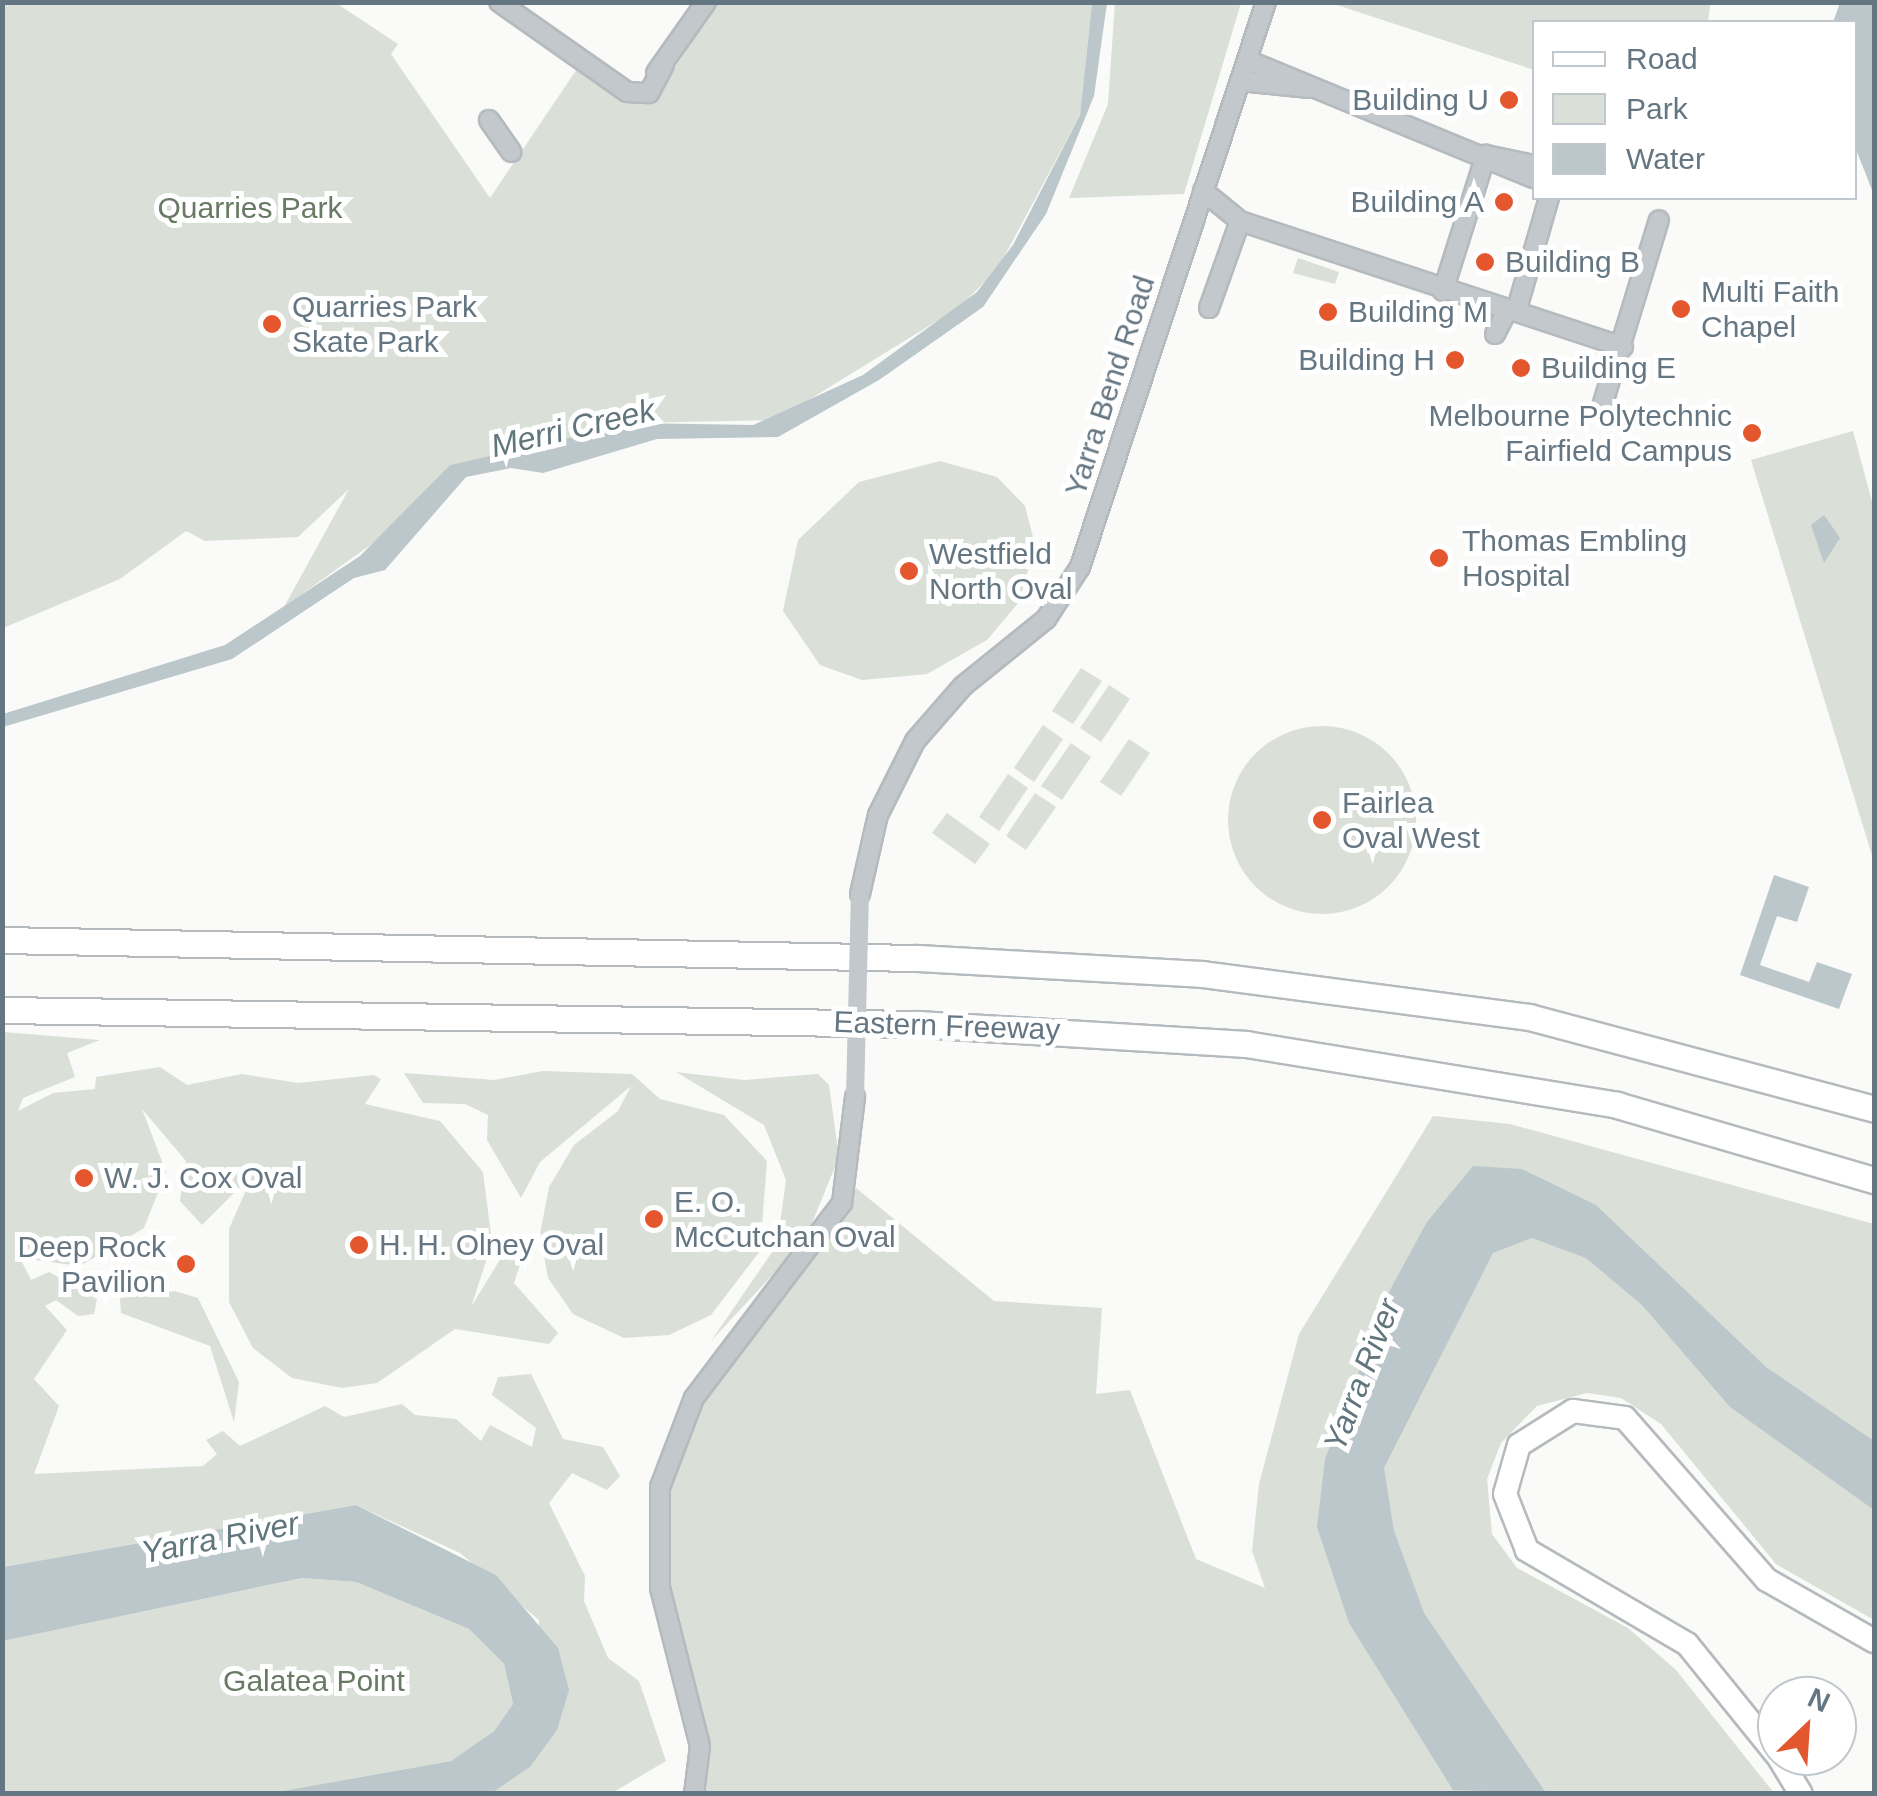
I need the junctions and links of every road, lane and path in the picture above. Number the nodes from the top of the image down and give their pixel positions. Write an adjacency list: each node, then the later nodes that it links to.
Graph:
1 (499, 2): 2 (street)
2 (706, 2)
3 (1266, 2): 4 (street, Yarra Bend Road)
4 (1247, 60): 5 (street, Yarra Bend Road); 6 (street)
5 (1240, 81): 6 (street); 12 (street, Yarra Bend Road)
6 (1316, 87): 9 (street)
7 (489, 120): 8 (street)
8 (511, 152)
9 (1486, 155): 10 (street); 11 (street); 16 (street)
10 (1532, 165)
11 (1532, 177)
12 (1204, 191): 15 (street); 28 (street, Yarra Bend Road, bridge)
13 (1548, 200): 18 (street)
14 (1659, 220): 20 (street)
15 (1240, 221): 16 (street); 17 (street)
16 (1442, 291): 18 (street)
17 (1209, 308)
18 (1512, 310): 19 (street); 20 (street)
19 (1494, 334)
20 (1623, 347): 21 (street)
21 (1603, 402)
22 (2, 940): 24 (highway)
23 (2, 1010): 25 (highway, Eastern Freeway)
24 (1874, 1110)
25 (1874, 1180)
26 (1874, 1641): 27 (main road)
27 (1757, 1731)
28 (694, 1794)

